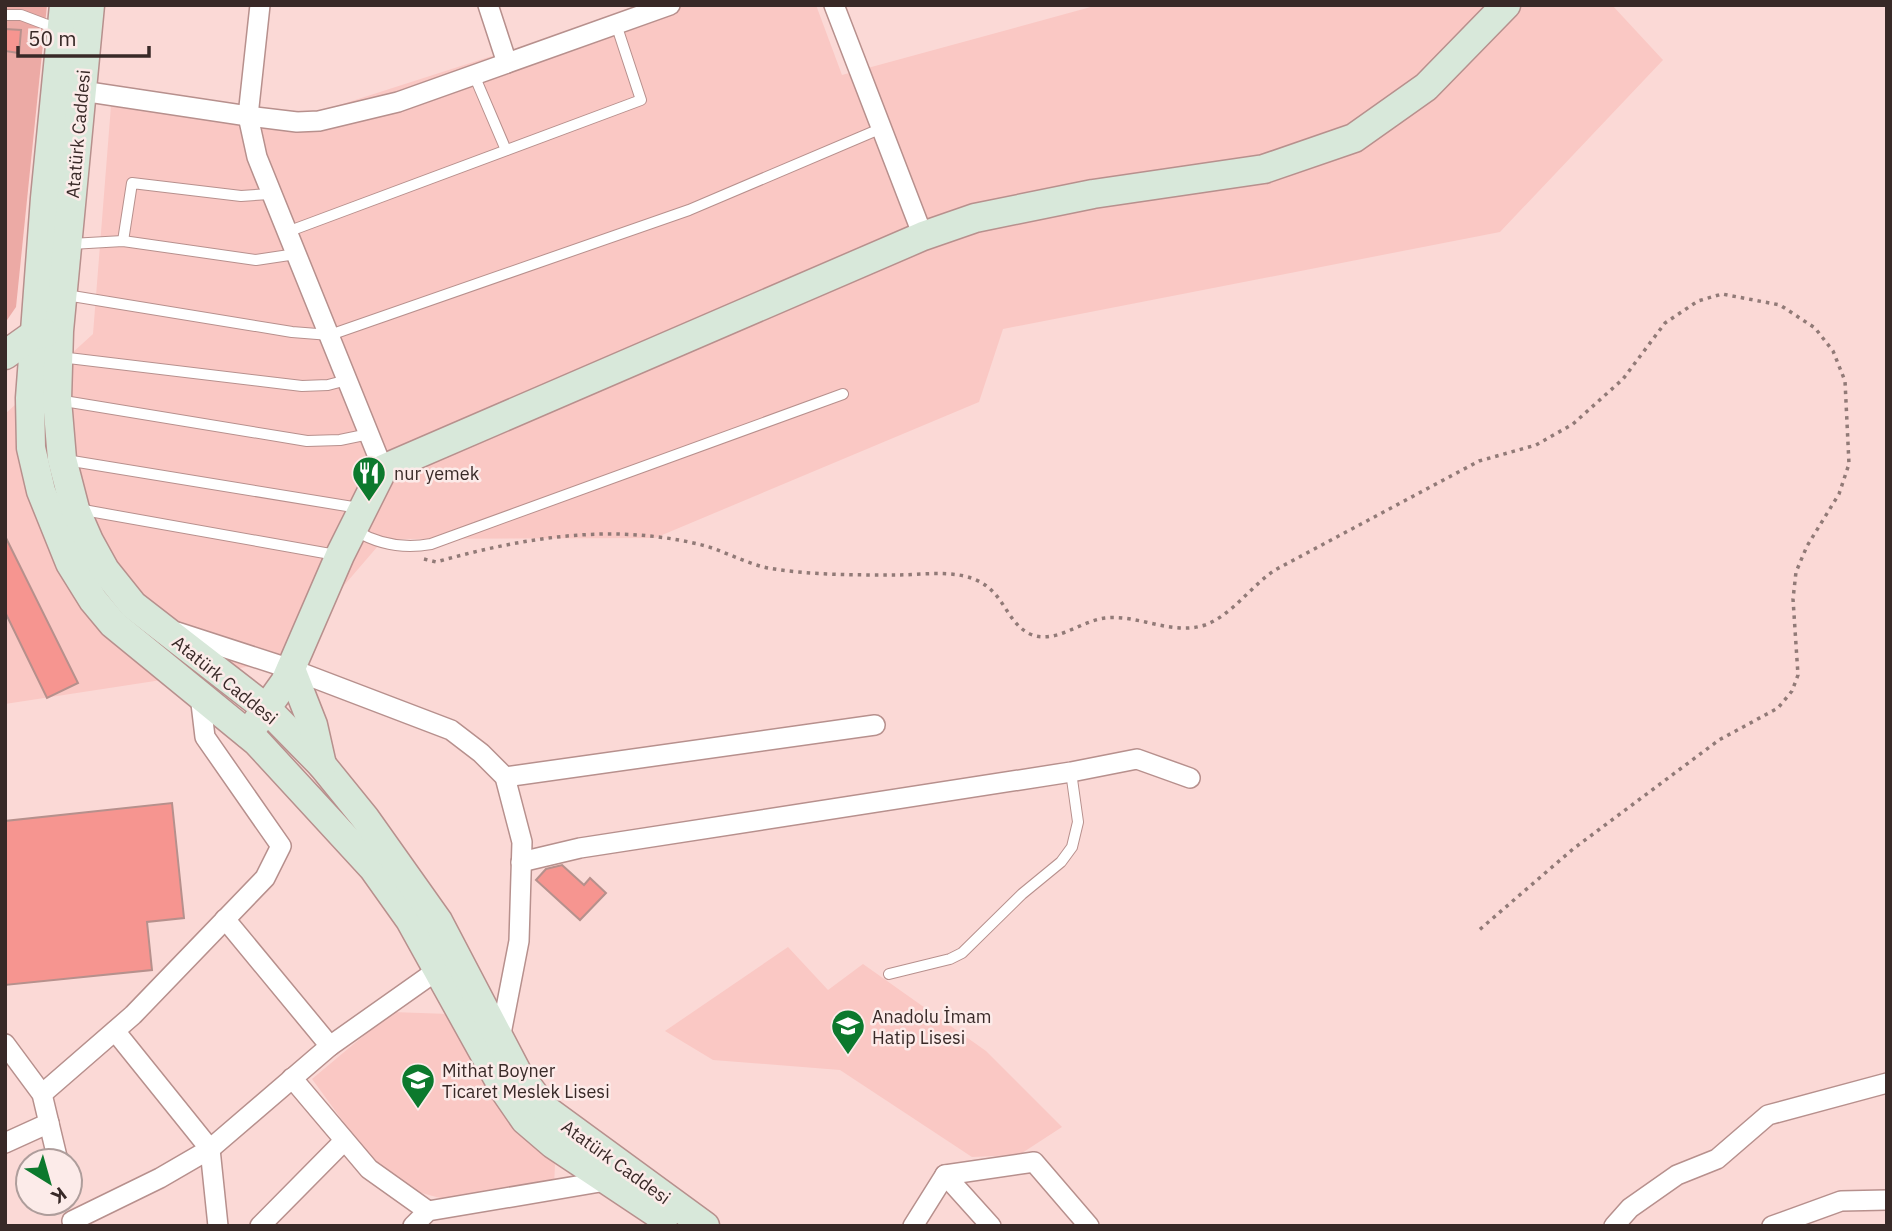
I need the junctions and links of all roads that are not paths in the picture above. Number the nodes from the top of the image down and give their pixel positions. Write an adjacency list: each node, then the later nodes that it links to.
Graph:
1 (90, 5): 13 (main road, Atatürk Caddesi)
2 (260, 5): 14 (street)
3 (488, 5): 11 (street)
4 (670, 5): 7 (street)
5 (834, 5): 15 (street)
6 (1506, 5): 19 (main road)
7 (641, 10): 10 (street)
8 (5, 15): 9 (lane)
9 (63, 18): 25 (main road, Atatürk Caddesi)
10 (616, 24): 11 (street); 16 (lane)
11 (507, 63): 12 (street)
12 (474, 75): 14 (street); 16 (lane)
13 (82, 91): 14 (street); 21 (main road, Atatürk Caddesi)
14 (248, 116): 17 (street)
15 (882, 128): 19 (street); 24 (lane)
16 (506, 150): 18 (lane)
17 (269, 194): 18 (street); 20 (lane)
18 (287, 232): 22 (street)
19 (923, 236): 32 (main road)
20 (123, 241): 21 (lane); 22 (lane)
21 (67, 244): 23 (main road, Atatürk Caddesi)
22 (296, 254): 24 (street)
23 (62, 295): 24 (lane); 25 (main road, Atatürk Caddesi)
24 (330, 335): 27 (street)
25 (50, 341): 26 (main road); 27 (lane); 29 (main road, Atatürk Caddesi)
26 (5, 355)
27 (347, 380): 30 (street)
28 (843, 394): 34 (lane)
29 (31, 399): 30 (lane); 31 (main road, Atatürk Caddesi); 38 (main road, Atatürk Caddesi)
30 (369, 434): 32 (street)
31 (62, 460): 33 (main road, Atatürk Caddesi); 34 (lane)
32 (383, 469): 34 (main road)
33 (75, 509): 35 (lane); 36 (main road, Atatürk Caddesi)
34 (357, 519): 35 (main road)
35 (340, 555): 37 (main road)
36 (158, 626): 37 (street); 39 (main road, Atatürk Caddesi)
37 (291, 669): 39 (main road); 42 (main road); 44 (street)
38 (200, 695): 41 (main road, Atatürk Caddesi); 47 (street)
39 (267, 709): 41 (main road); 42 (main road, Atatürk Caddesi)
40 (875, 725): 44 (street)
41 (248, 734): 48 (main road, Atatürk Caddesi)
42 (322, 765): 51 (main road, Atatürk Caddesi)
43 (1071, 772): 45 (street); 46 (street); 49 (lane)
44 (505, 777): 46 (street)
45 (1190, 778)
46 (521, 862): 51 (street)
47 (225, 919): 50 (street); 53 (street)
48 (439, 969): 53 (street); 63 (main road, Atatürk Caddesi)
49 (889, 974)
50 (115, 1031): 56 (street); 61 (street)
51 (500, 1039): 71 (main road, Atatürk Caddesi)
52 (5, 1044): 56 (street)
53 (330, 1046): 54 (street)
54 (292, 1078): 58 (street); 61 (street)
55 (1887, 1083): 75 (street)
56 (42, 1094): 57 (street)
57 (49, 1123): 59 (street); 60 (street)
58 (343, 1142): 66 (street); 69 (street)
59 (5, 1143)
60 (55, 1147)
61 (210, 1149): 65 (street); 68 (street)
62 (944, 1175): 72 (street); 73 (street); 74 (street)
63 (606, 1181): 66 (street); 67 (main road, Atatürk Caddesi)
64 (1887, 1200): 76 (street)
65 (84, 1210)
66 (428, 1211): 70 (street)
67 (666, 1223)
68 (218, 1226)
69 (260, 1226)
70 (413, 1226)
71 (705, 1226)
72 (913, 1226)
73 (990, 1226)
74 (1089, 1226)
75 (1614, 1226)
76 (1772, 1226)

